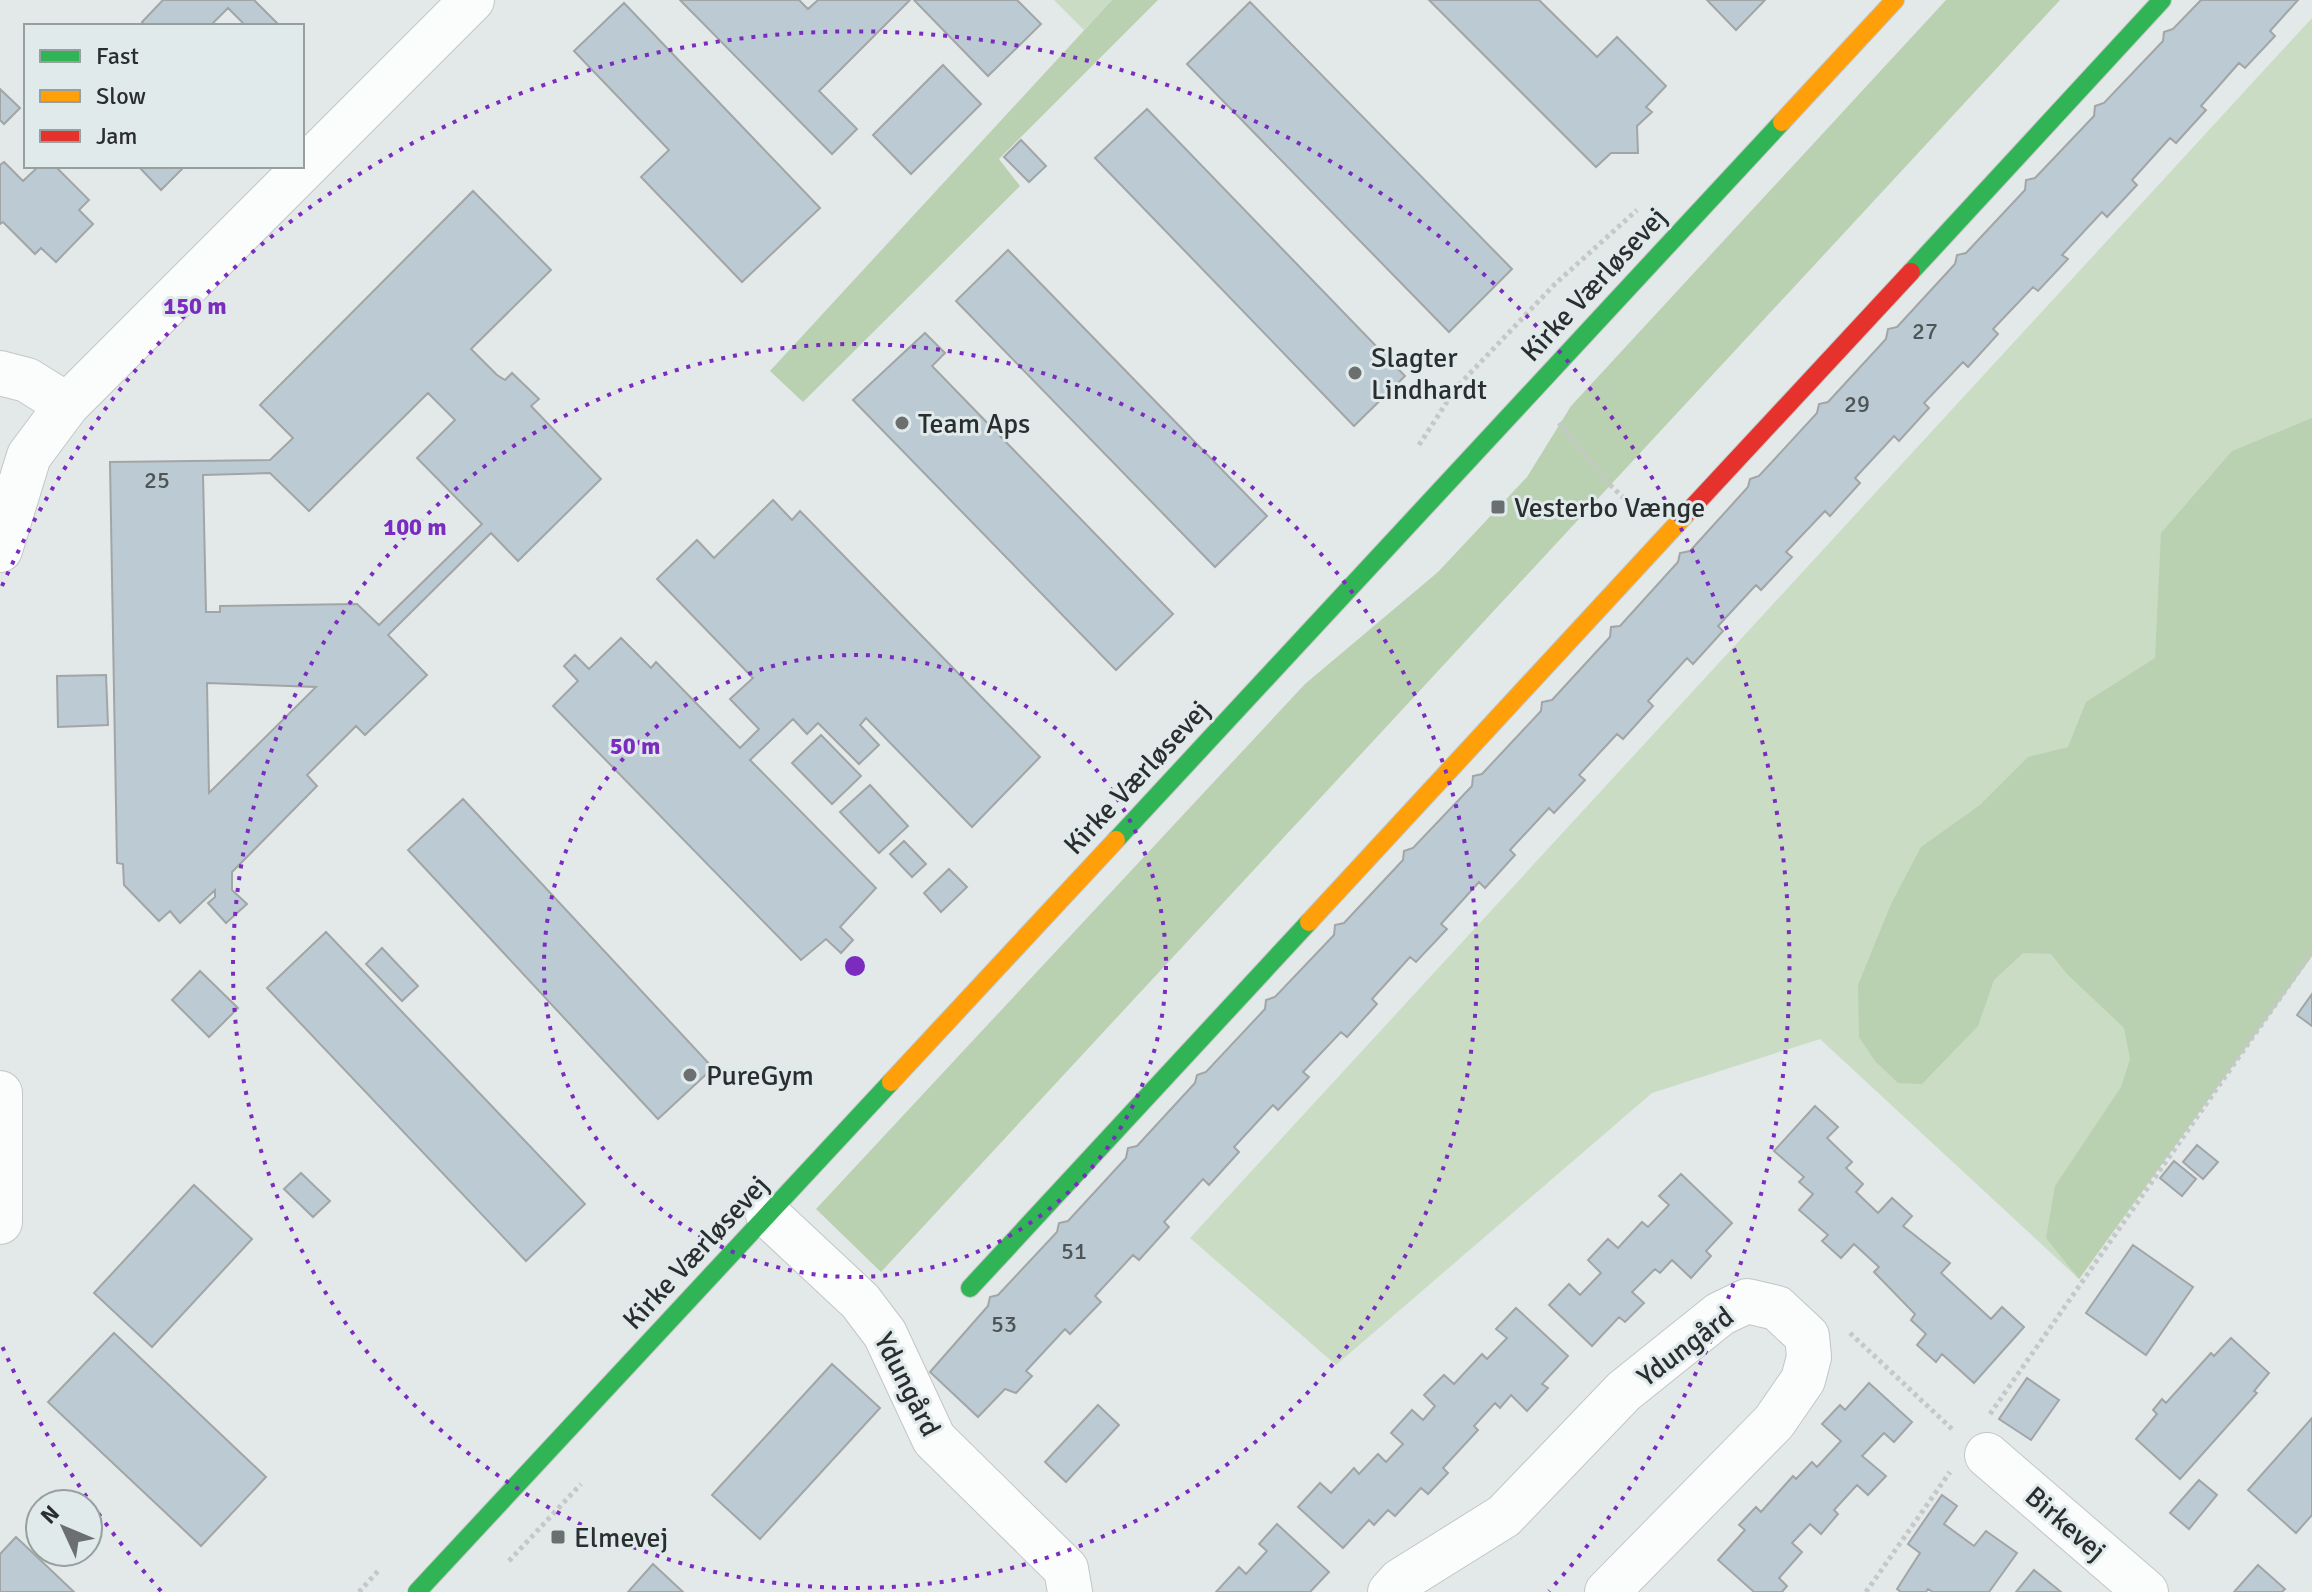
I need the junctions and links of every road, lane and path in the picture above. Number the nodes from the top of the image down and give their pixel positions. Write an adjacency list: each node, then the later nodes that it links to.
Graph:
1 (472, 0): 5 (street)
2 (1895, 0): 11 (street, Kirke Værløsevej)
3 (2162, 0): 13 (street)
4 (0, 373): 5 (street)
5 (67, 405): 8 (street)
6 (1553, 416): 7 (path)
7 (1618, 493)
8 (0, 550)
9 (2312, 952): 15 (path)
10 (0, 1093): 12 (street)
11 (768, 1215): 16 (street, Kirke Værløsevej); 17 (street, Ydungård)
12 (0, 1222)
13 (970, 1288)
14 (1841, 1324): 15 (path)
15 (1970, 1446): 20 (path); 21 (street, Birkevej)
16 (417, 1592)
17 (1070, 1592)
18 (1390, 1592): 19 (street, Ydungård)
19 (1607, 1592)
20 (1866, 1592)
21 (2146, 1592)

